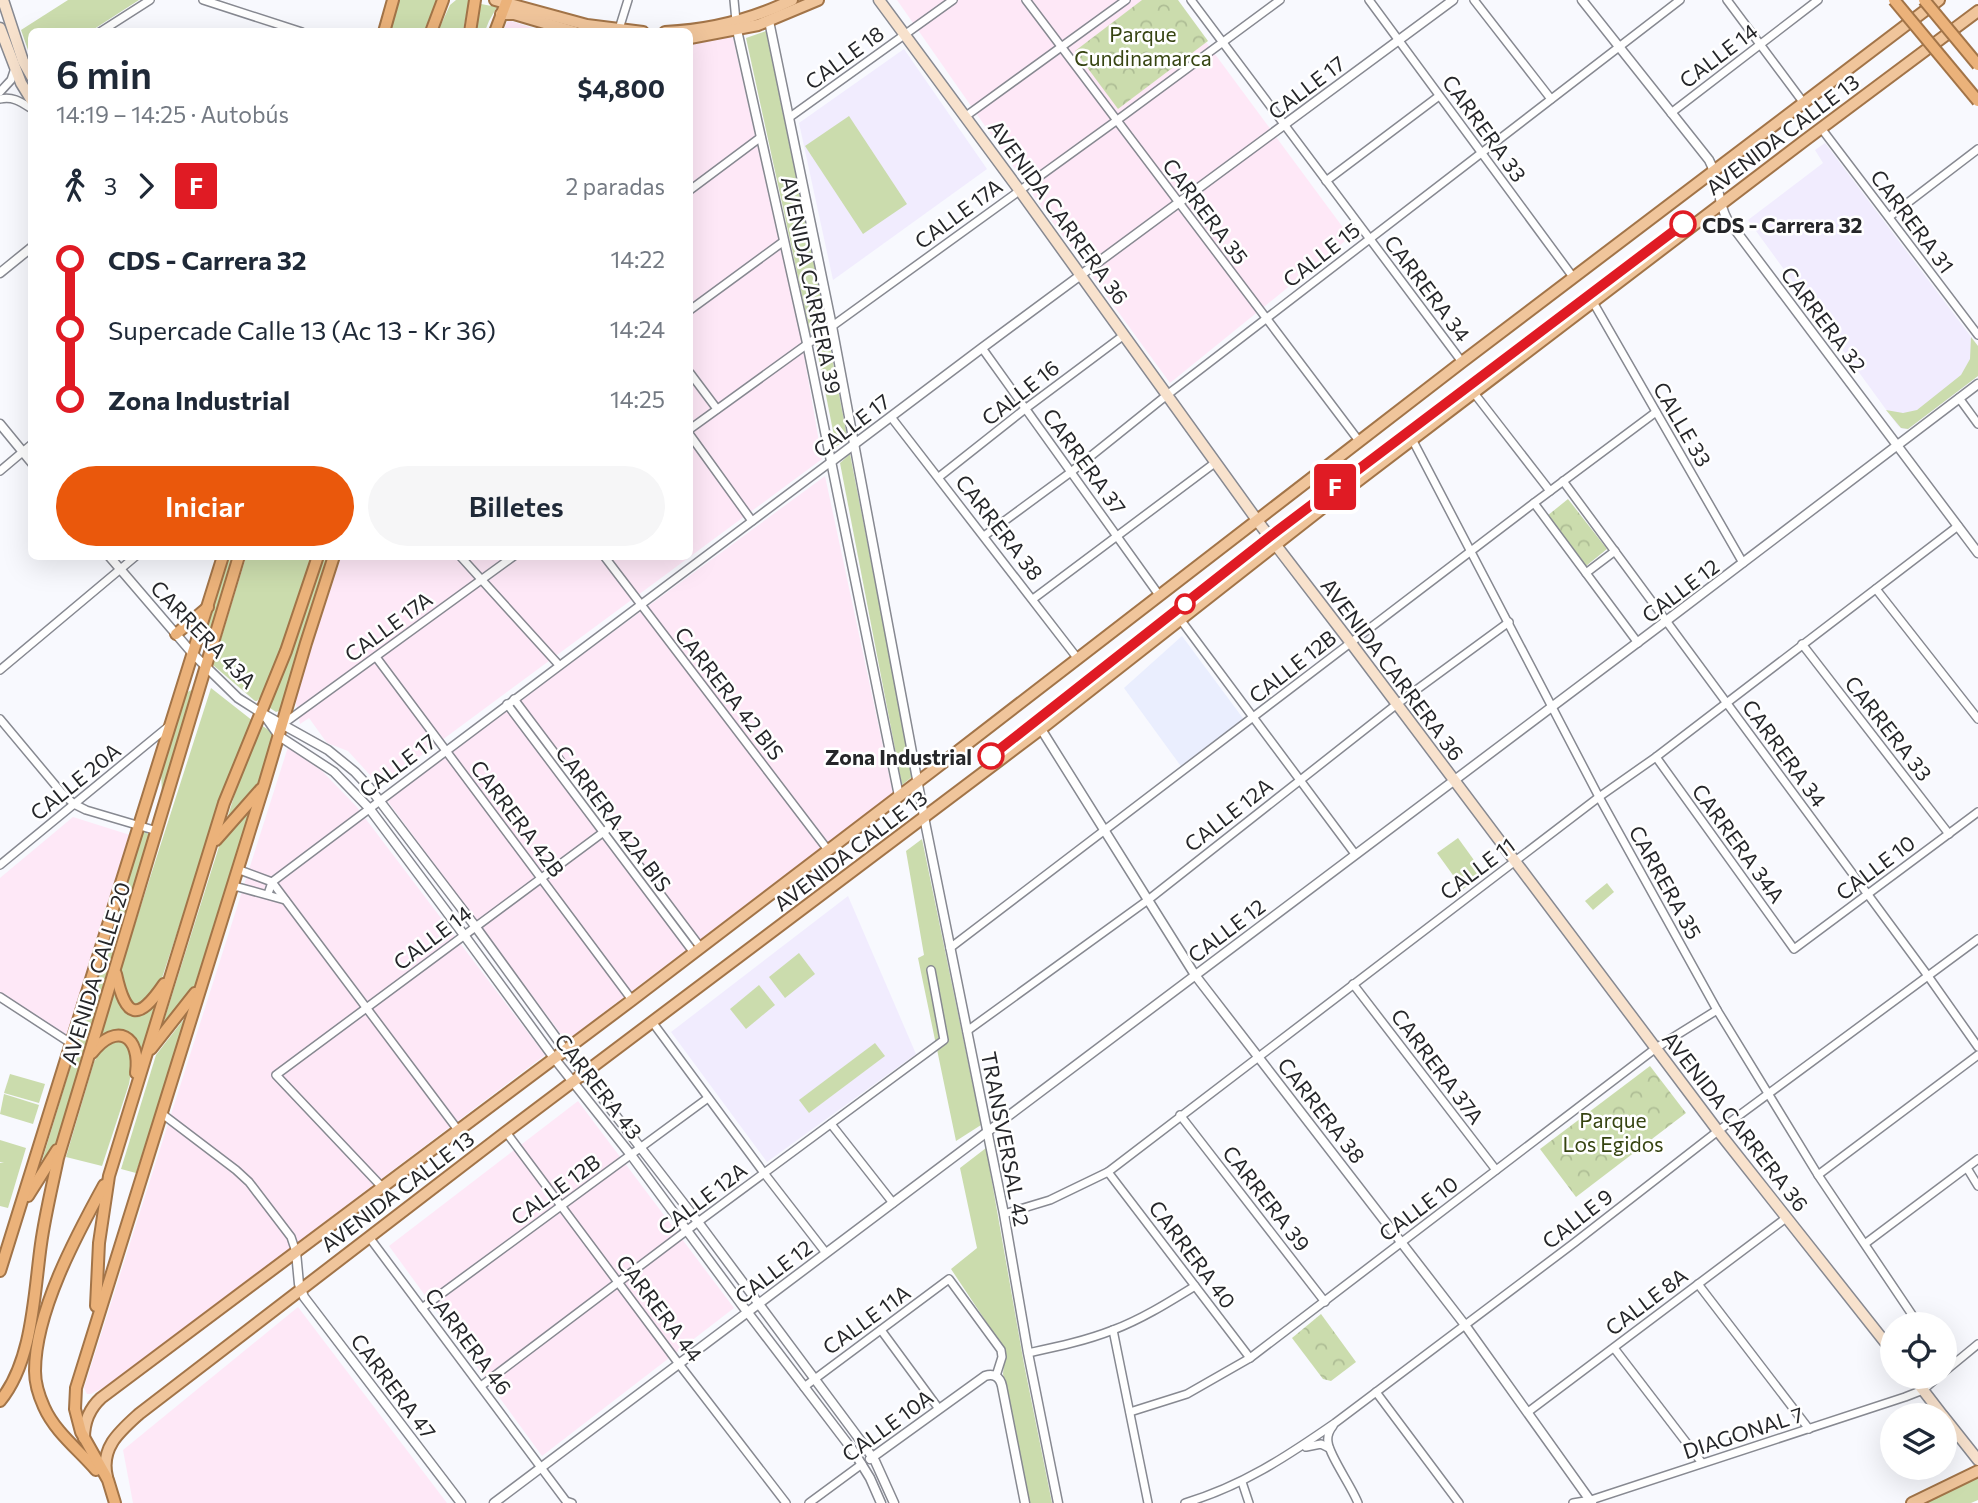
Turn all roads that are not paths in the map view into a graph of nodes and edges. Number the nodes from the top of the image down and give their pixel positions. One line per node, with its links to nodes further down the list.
1 (3, 0): 52 (main road)
2 (150, 0): 33 (street)
3 (203, 0): 34 (street)
4 (393, 0): 35 (highway)
5 (443, 0): 36 (highway)
6 (475, 0): 37 (highway)
7 (628, 0): 41 (street)
8 (734, 0): 31 (street)
9 (792, 0): 28 (main road)
10 (818, 0): 28 (main road)
11 (879, 0): 43 (main road, AVENIDA CARRERA 36)
12 (953, 0): 43 (street, CALLE 18)
13 (1026, 0): 48 (street, CARRERA 35)
14 (1126, 0): 48 (street)
15 (1191, 0): 46 (street, CARRERA 34)
16 (1280, 0): 46 (street, CALLE 17A)
17 (1369, 0): 45 (street, CARRERA 33)
18 (1453, 0): 45 (street, CALLE 17)
19 (1474, 0): 56 (street)
20 (1582, 0): 49 (street, CARRERA 32)
21 (1680, 0): 49 (street, CALLE 15)
22 (1727, 0): 47 (street)
23 (1818, 0): 47 (street, CALLE 14)
24 (1894, 0): 57 (highway, bridge)
25 (1924, 0): 51 (highway, bridge)
26 (1939, 0): 58 (main road, AVENIDA CALLE 13)
27 (502, 1): 30 (highway); 40 (main road)
28 (770, 10): 31 (main road); 61 (street, AVENIDA CARRERA 39)
29 (1978, 11): 65 (main road, AVENIDA CALLE 13)
30 (501, 14): 38 (highway); 39 (main road)
31 (737, 25): 42 (main road); 44 (main road); 66 (street, AVENIDA CARRERA 39)
32 (0, 28): 50 (main road)
33 (106, 28)
34 (289, 28)
35 (385, 28)
36 (432, 28)
37 (471, 28)
38 (496, 28)
39 (561, 28)
40 (612, 28)
41 (619, 28)
42 (693, 28)
43 (905, 35): 61 (street, CALLE 18); 62 (main road, AVENIDA CARRERA 36)
44 (693, 37)
45 (1398, 40): 54 (street, CARRERA 33); 64 (street, CALLE 17)
46 (1222, 42): 63 (street, CALLE 17A); 64 (street, CARRERA 34)
47 (1760, 45): 58 (street); 60 (street, CALLE 14)
48 (1062, 47): 62 (street); 63 (street, CARRERA 35)
49 (1619, 47): 56 (street, CALLE 15); 60 (street, CARRERA 32)
50 (5, 53): 52 (main road)
51 (1978, 65)
52 (26, 70): 53 (street)
53 (0, 92)
54 (1439, 96): 68 (street, CARRERA 33); 70 (street)
55 (0, 99): 59 (street)
56 (1551, 99): 68 (street, CALLE 15)
57 (1978, 101)
58 (1803, 102): 69 (main road, AVENIDA CALLE 13)
59 (28, 107)
60 (1671, 113): 69 (street, CARRERA 32)
61 (790, 117): 85 (street, AVENIDA CARRERA 39)
62 (966, 117): 72 (main road, AVENIDA CARRERA 36)
63 (1116, 121): 72 (street, CALLE 17A); 73 (street, CARRERA 35)
64 (1284, 125): 70 (street, CARRERA 34); 73 (street, CALLE 17)
65 (1821, 128): 74 (main road, AVENIDA CALLE 13); 75 (street, CARRERA 31)
66 (761, 137): 71 (street); 77 (street, AVENIDA CARRERA 39)
67 (1978, 149): 75 (street)
68 (1481, 153): 76 (street, CALLE 15); 81 (street, CARRERA 33)
69 (1714, 170): 74 (street, CARRERA 32); 81 (main road, AVENIDA CALLE 13)
70 (1326, 181): 76 (street, CARRERA 34)
71 (693, 188)
72 (1020, 191): 80 (main road, AVENIDA CARRERA 36); 85 (street, CALLE 17A)
73 (1178, 204): 80 (street, CALLE 17); 84 (street, CARRERA 35)
74 (1721, 204): 82 (main road, AVENIDA CALLE 13); 107 (street, CARRERA 32)
75 (1888, 217): 87 (street, CARRERA 31)
76 (1369, 239): 84 (street, CALLE 15); 90 (street, CARRERA 34)
77 (784, 241): 83 (street); 88 (street, AVENIDA CARRERA 39)
78 (28, 250): 79 (street)
79 (0, 273)
80 (1081, 276): 86 (main road, AVENIDA CARRERA 36); 89 (street, CALLE 17)
81 (1573, 277): 90 (main road, AVENIDA CALLE 13)
82 (1593, 302): 93 (main road, AVENIDA CALLE 13); 98 (street, CALLE 33)
83 (693, 308)
84 (1266, 319): 94 (street, CALLE 15); 105 (street, CARRERA 35)
85 (832, 326): 88 (street, CALLE 17A); 106 (street, AVENIDA CARRERA 39)
86 (1124, 335): 94 (main road, AVENIDA CARRERA 36); 97 (street, CALLE 16)
87 (1978, 335)
88 (807, 343): 96 (street, CALLE 17A); 111 (street, AVENIDA CARRERA 39)
89 (982, 348): 97 (street, CARRERA 37); 99 (street, CALLE 17)
90 (1462, 362): 105 (main road, AVENIDA CALLE 13)
91 (693, 377): 96 (street)
92 (1978, 384): 95 (street, CALLE 12)
93 (1474, 393): 104 (main road, AVENIDA CALLE 13); 117 (street)
94 (1167, 395): 112 (main road, AVENIDA CARRERA 36); 114 (street, CALLE 15)
95 (1959, 398): 101 (street); 107 (street, CALLE 12)
96 (717, 409): 102 (street, CALLE 17A)
97 (1026, 409): 114 (street, CARRERA 37); 115 (street, CALLE 16)
98 (1656, 412): 116 (street, CALLE 12B); 137 (street, CALLE 33)
99 (891, 417): 106 (street, CALLE 17); 115 (street, CARRERA 38)
100 (0, 424): 109 (street)
101 (1978, 424)
102 (693, 427)
103 (693, 439): 120 (street)
104 (1412, 439): 124 (main road, AVENIDA CALLE 13); 125 (street, CARRERA 35)
105 (1359, 441): 119 (main road, AVENIDA CALLE 13)
106 (855, 444): 111 (street, CALLE 17); 178 (street, AVENIDA CARRERA 39)
107 (1897, 446): 121 (street, CARRERA 32); 137 (street, CALLE 12)
108 (28, 448): 109 (street)
109 (23, 452): 110 (street); 113 (street)
110 (28, 458)
111 (832, 461): 120 (street, CALLE 17); 180 (street, AVENIDA CARRERA 39)
112 (1216, 462): 119 (main road, AVENIDA CARRERA 36); 123 (street)
113 (0, 471)
114 (1071, 472): 122 (street, CALLE 15); 123 (street, CARRERA 37)
115 (939, 477): 122 (street, CARRERA 38)
116 (1563, 481): 117 (street, CALLE 12B); 126 (street, CARRERA 34)
117 (1550, 491): 118 (street, CALLE 12B)
118 (1534, 503): 125 (street, CALLE 12B); 139 (street)
119 (1256, 519): 124 (main road, AVENIDA CARRERA 36); 142 (main road, AVENIDA CALLE 13)
120 (752, 521): 144 (street, CALLE 17)
121 (1958, 526): 127 (street, CARRERA 32); 141 (street, CALLE 11)
122 (984, 536): 143 (street, CARRERA 38)
123 (1117, 536): 142 (street, CARRERA 37); 143 (street)
124 (1275, 545): 146 (main road, AVENIDA CALLE 13); 150 (main road, AVENIDA CARRERA 36)
125 (1472, 551): 148 (street, CARRERA 35); 150 (street, CALLE 12B)
126 (1615, 551): 139 (street); 147 (street, CARRERA 34)
127 (1978, 553)
128 (111, 560): 138 (street, CARRERA 43A)
129 (131, 560): 138 (street)
130 (222, 560): 145 (highway, AVENIDA CALLE 20)
131 (238, 560): 157 (highway, AVENIDA CALLE 20)
132 (317, 560): 165 (highway)
133 (333, 560): 170 (highway)
134 (464, 560): 140 (street)
135 (509, 560): 140 (street, CALLE 17A)
136 (607, 560): 144 (street, CARRERA 42 BIS)
137 (1743, 564): 147 (street, CALLE 12)
138 (120, 570): 149 (street, CARRERA 43A); 158 (street)
139 (1586, 573): 151 (street)
140 (482, 580): 154 (street, CALLE 17A); 156 (street)
141 (1876, 589): 152 (street, CALLE 11); 168 (street)
142 (1159, 595): 155 (main road, AVENIDA CALLE 13)
143 (1033, 599): 155 (street, CARRERA 38)
144 (640, 605): 156 (street, CALLE 17); 194 (street, CARRERA 42 BIS)
145 (208, 607): 149 (highway); 153 (highway, AVENIDA CALLE 20)
146 (1180, 619): 166 (street); 171 (main road, AVENIDA CALLE 13)
147 (1666, 621): 151 (street, CALLE 12); 162 (street, CARRERA 34)
148 (1509, 622): 163 (street, CALLE 12A); 164 (street, CARRERA 35)
149 (176, 634): 153 (street, CARRERA 43A)
150 (1351, 643): 163 (main road, AVENIDA CARRERA 36); 166 (street, CALLE 12B)
151 (1638, 643): 164 (street, CALLE 12)
152 (1802, 644): 162 (street, CALLE 11); 192 (street, CARRERA 33)
153 (193, 654): 157 (street, CARRERA 43A); 160 (highway, AVENIDA CALLE 20)
154 (376, 657): 170 (street, CALLE 17A); 173 (street, CARRERA 42B)
155 (1078, 659): 178 (main road, AVENIDA CALLE 13)
156 (559, 665): 161 (street, CALLE 17)
157 (206, 668): 159 (highway, AVENIDA CALLE 20); 165 (street, CARRERA 43A)
158 (0, 670)
159 (202, 683): 160 (highway); 186 (highway, AVENIDA CALLE 20)
160 (181, 693): 169 (highway, AVENIDA CALLE 20)
161 (510, 702): 173 (street, CALLE 17); 189 (street, CARRERA 42A BIS)
162 (1726, 702): 174 (street, CALLE 11); 203 (street, CARRERA 34)
163 (1397, 704): 176 (street, CALLE 12A); 177 (main road, AVENIDA CARRERA 36)
164 (1552, 707): 177 (street, CALLE 12); 181 (street, CARRERA 35)
165 (262, 713): 170 (street, CARRERA 43A); 172 (street, CARRERA 43); 193 (highway)
166 (1254, 718): 176 (street); 191 (street, CALLE 12B)
167 (0, 719): 183 (street)
168 (1978, 719)
169 (172, 724): 175 (highway, AVENIDA CALLE 20); 183 (street, CALLE 20A)
170 (283, 725): 172 (highway); 182 (street, CARRERA 43)
171 (1041, 729): 187 (main road, AVENIDA CALLE 13); 191 (street, CARRERA 38)
172 (279, 736): 179 (highway); 184 (street, CARRERA 43)
173 (445, 751): 182 (street, CALLE 17); 199 (street, CARRERA 42B)
174 (1656, 757): 181 (street, CALLE 11); 210 (street, CARRERA 34A)
175 (156, 775): 186 (highway); 188 (highway, AVENIDA CALLE 20)
176 (1300, 779): 195 (street); 205 (street, CALLE 12A)
177 (1453, 781): 195 (street, CALLE 12); 196 (main road, AVENIDA CARRERA 36)
178 (918, 782): 180 (main road, AVENIDA CALLE 13); 187 (street, TRANSVERSAL 42)
179 (264, 785): 193 (highway); 198 (highway)
180 (899, 796): 194 (main road, AVENIDA CALLE 13)
181 (1599, 797): 196 (street, CALLE 11); 222 (street, CARRERA 35)
182 (380, 799): 184 (street, CALLE 17); 206 (street, CARRERA 43)
183 (74, 804): 188 (street); 197 (street, CALLE 20A)
184 (369, 808): 200 (street, CALLE 17); 207 (street, CARRERA 43)
185 (1978, 812): 192 (street, CALLE 10)
186 (161, 817): 190 (highway, AVENIDA CALLE 20)
187 (924, 818): 209 (street, TRANSVERSAL 42); 223 (main road, AVENIDA CALLE 13)
188 (140, 826): 190 (street); 225 (highway, AVENIDA CALLE 20)
189 (606, 830): 199 (street, CALLE 14); 211 (street, CARRERA 42A BIS)
190 (157, 831): 213 (highway, AVENIDA CALLE 20)
191 (1105, 831): 205 (street, CARRERA 38); 209 (street, CALLE 12B)
192 (1949, 834): 203 (street, CALLE 10)
193 (212, 845): 214 (highway)
194 (828, 850): 211 (main road, AVENIDA CALLE 13)
195 (1355, 854): 215 (street, CALLE 12)
196 (1515, 862): 217 (street, CALLE 11); 227 (main road, AVENIDA CARRERA 36)
197 (0, 865)
198 (237, 869): 200 (street); 201 (highway)
199 (541, 878): 206 (street, CALLE 14); 220 (street, CARRERA 42B)
200 (272, 882): 202 (street); 204 (street)
201 (232, 887): 202 (street); 218 (highway)
202 (268, 894): 204 (street)
203 (1867, 896): 210 (street, CALLE 10); 216 (street, CARRERA 34)
204 (286, 900): 221 (street)
205 (1148, 900): 215 (street, CARRERA 38); 224 (street, CALLE 12A)
206 (475, 926): 207 (street, CALLE 14); 228 (street, CARRERA 43)
207 (464, 935): 221 (street, CALLE 14); 233 (street, CARRERA 43)
208 (1978, 939): 216 (street, CALLE 9)
209 (950, 948): 224 (street, TRANSVERSAL 42)
210 (1794, 949)
211 (697, 950): 220 (main road, AVENIDA CALLE 13)
212 (931, 970): 241 (street, CALLE 12A)
213 (115, 972): 214 (highway); 232 (highway, AVENIDA CALLE 20)
214 (172, 974): 229 (highway)
215 (1195, 975): 231 (street, CARRERA 38); 245 (street, CALLE 12)
216 (1928, 976): 226 (street, CARRERA 34); 236 (street, CALLE 9)
217 (1353, 984): 231 (street, CALLE 11); 251 (street, CARRERA 37A)
218 (200, 988): 229 (highway); 239 (highway)
219 (0, 997): 225 (street)
220 (632, 1000): 228 (main road, AVENIDA CALLE 13)
221 (368, 1008): 242 (street); 257 (street, CALLE 14)
222 (1717, 1010): 227 (street, CALLE 10); 236 (street, CARRERA 35)
223 (653, 1023): 234 (main road, AVENIDA CALLE 13); 237 (street)
224 (967, 1031): 245 (street, TRANSVERSAL 42)
225 (72, 1044): 260 (highway, AVENIDA CALLE 20)
226 (1978, 1047)
227 (1656, 1048): 243 (main road, AVENIDA CARRERA 36); 251 (street, CALLE 10)
228 (565, 1050): 233 (main road, AVENIDA CALLE 13); 234 (street, CARRERA 43)
229 (147, 1054): 238 (highway)
230 (1978, 1055): 254 (street)
231 (1258, 1056): 240 (street, CALLE 11); 266 (street, CARRERA 38)
232 (90, 1057): 238 (highway); 246 (highway, AVENIDA CALLE 20)
233 (554, 1058): 235 (street, CARRERA 43); 242 (main road, AVENIDA CALLE 13)
234 (584, 1074): 235 (main road, AVENIDA CALLE 13); 247 (street, CARRERA 43)
235 (573, 1082): 244 (main road, AVENIDA CALLE 13); 248 (street, CARRERA 43)
236 (1769, 1094): 243 (street, CALLE 9); 254 (street, CARRERA 35)
237 (708, 1098): 247 (street, CALLE 12B); 253 (street)
238 (132, 1100): 255 (highway)
239 (161, 1113): 268 (street); 286 (highway)
240 (1180, 1115): 252 (street, CALLE 11); 275 (street, CARRERA 39)
241 (831, 1124): 253 (street, CALLE 12A); 258 (street)
242 (458, 1130): 257 (main road, AVENIDA CALLE 13)
243 (1718, 1131): 262 (main road, AVENIDA CARRERA 36); 280 (street, CALLE 9)
244 (506, 1132): 259 (street, CARRERA 44); 265 (main road, AVENIDA CALLE 13)
245 (987, 1132): 258 (street, CALLE 12); 261 (street, TRANSVERSAL 42)
246 (66, 1136): 260 (highway); 297 (highway, AVENIDA CALLE 20)
247 (641, 1147): 248 (street, CALLE 12B); 263 (street, CARRERA 43)
248 (631, 1155): 259 (street, CALLE 12B); 264 (street, CARRERA 43)
249 (1978, 1159): 250 (street)
250 (1967, 1168): 256 (street); 267 (street)
251 (1496, 1170): 266 (street, CALLE 10)
252 (1108, 1172): 261 (street, CALLE 11); 273 (street, CARRERA 40)
253 (764, 1173): 263 (street, CALLE 12A); 269 (street)
254 (1818, 1175): 267 (street, CARRERA 35)
255 (109, 1176): 286 (highway); 315 (highway)
256 (1978, 1186)
257 (382, 1187): 268 (main road, AVENIDA CALLE 13)
258 (893, 1203): 269 (street, CALLE 12)
259 (562, 1205): 271 (street, CARRERA 44); 277 (street, CALLE 12B)
260 (19, 1210): 270 (highway, AVENIDA CALLE 20)
261 (1004, 1214): 287 (street, TRANSVERSAL 42)
262 (1786, 1218): 272 (street, CALLE 8A); 283 (main road, AVENIDA CARRERA 36)
263 (698, 1222): 264 (street, CALLE 12A); 276 (street, CARRERA 43)
264 (687, 1230): 271 (street, CALLE 12A); 278 (street, CARRERA 43)
265 (369, 1237): 274 (main road, AVENIDA CALLE 13); 277 (street, CARRERA 46)
266 (1402, 1242): 275 (street, CALLE 10); 280 (street, CARRERA 38)
267 (1866, 1242): 279 (street, CARRERA 35)
268 (296, 1252): 274 (street); 305 (main road, AVENIDA CALLE 13)
269 (826, 1253): 276 (street, CALLE 12)
270 (0, 1271)
271 (619, 1282): 290 (street, CARRERA 44); 293 (street, CALLE 12A)
272 (1698, 1284): 285 (street, CALLE 8A); 303 (street)
273 (1195, 1286): 282 (street); 288 (street, CARRERA 40)
274 (300, 1290): 315 (main road, AVENIDA CALLE 13); 318 (street, CARRERA 47)
275 (1325, 1302): 288 (street, CALLE 10)
276 (759, 1304): 278 (street, CALLE 12); 292 (street, CARRERA 43)
277 (422, 1308): 293 (street, CARRERA 46)
278 (747, 1312): 290 (street, CALLE 12); 294 (street, CARRERA 43)
279 (1911, 1312)
280 (1465, 1325): 296 (street, CALLE 9); 301 (street, CARRERA 38)
281 (881, 1330): 291 (street, CALLE 11A); 292 (street, CALLE 11A); 299 (street)
282 (1113, 1330): 287 (street); 300 (street)
283 (1880, 1336)
284 (1978, 1344): 289 (street)
285 (1614, 1348): 301 (street, CALLE 8A); 310 (street)
286 (87, 1351): 305 (highway)
287 (1028, 1353): 326 (street, TRANSVERSAL 42)
288 (1250, 1358): 300 (street, CALLE 10)
289 (1957, 1360)
290 (679, 1364): 312 (street, CALLE 12); 321 (street, CARRERA 44)
291 (996, 1377): 299 (street, CALLE 10A); 325 (street)
292 (815, 1379): 294 (street, CALLE 11A); 308 (street, CARRERA 43)
293 (481, 1386): 312 (street, CARRERA 46)
294 (804, 1387): 311 (street, CARRERA 43)
295 (1923, 1390): 298 (main road); 303 (street, DIAGONAL 7)
296 (1376, 1392): 302 (street, CALLE 9); 331 (street)
297 (0, 1401)
298 (1934, 1403)
299 (939, 1409): 308 (street, CALLE 10A)
300 (1130, 1412): 327 (street)
301 (1528, 1412): 316 (street, CARRERA 38)
302 (1335, 1423): 306 (street); 307 (street, CALLE 9)
303 (1809, 1429): 310 (street, DIAGONAL 7)
304 (1957, 1433): 309 (main road)
305 (84, 1438): 315 (highway)
306 (1329, 1448): 307 (street); 330 (street)
307 (1299, 1449): 314 (street, CALLE 9)
308 (872, 1457): 311 (street, CALLE 10A); 324 (street, CARRERA 43)
309 (1978, 1460)
310 (1702, 1463): 316 (street, DIAGONAL 7)
311 (862, 1464): 322 (street, CALLE 10A); 323 (street, CARRERA 43)
312 (542, 1467): 319 (street, CALLE 12); 320 (street)
313 (1978, 1471): 333 (main road)
314 (1242, 1482): 328 (street, CALLE 9); 329 (street)
315 (109, 1483): 317 (highway)
316 (1591, 1502): 332 (street, DIAGONAL 7)
317 (115, 1503)
318 (461, 1503)
319 (494, 1503)
320 (572, 1503)
321 (786, 1503)
322 (809, 1503)
323 (881, 1503)
324 (894, 1503)
325 (1025, 1503)
326 (1058, 1503)
327 (1148, 1503)
328 (1185, 1503)
329 (1249, 1503)
330 (1358, 1503)
331 (1459, 1503)
332 (1573, 1503)
333 (1912, 1503)

